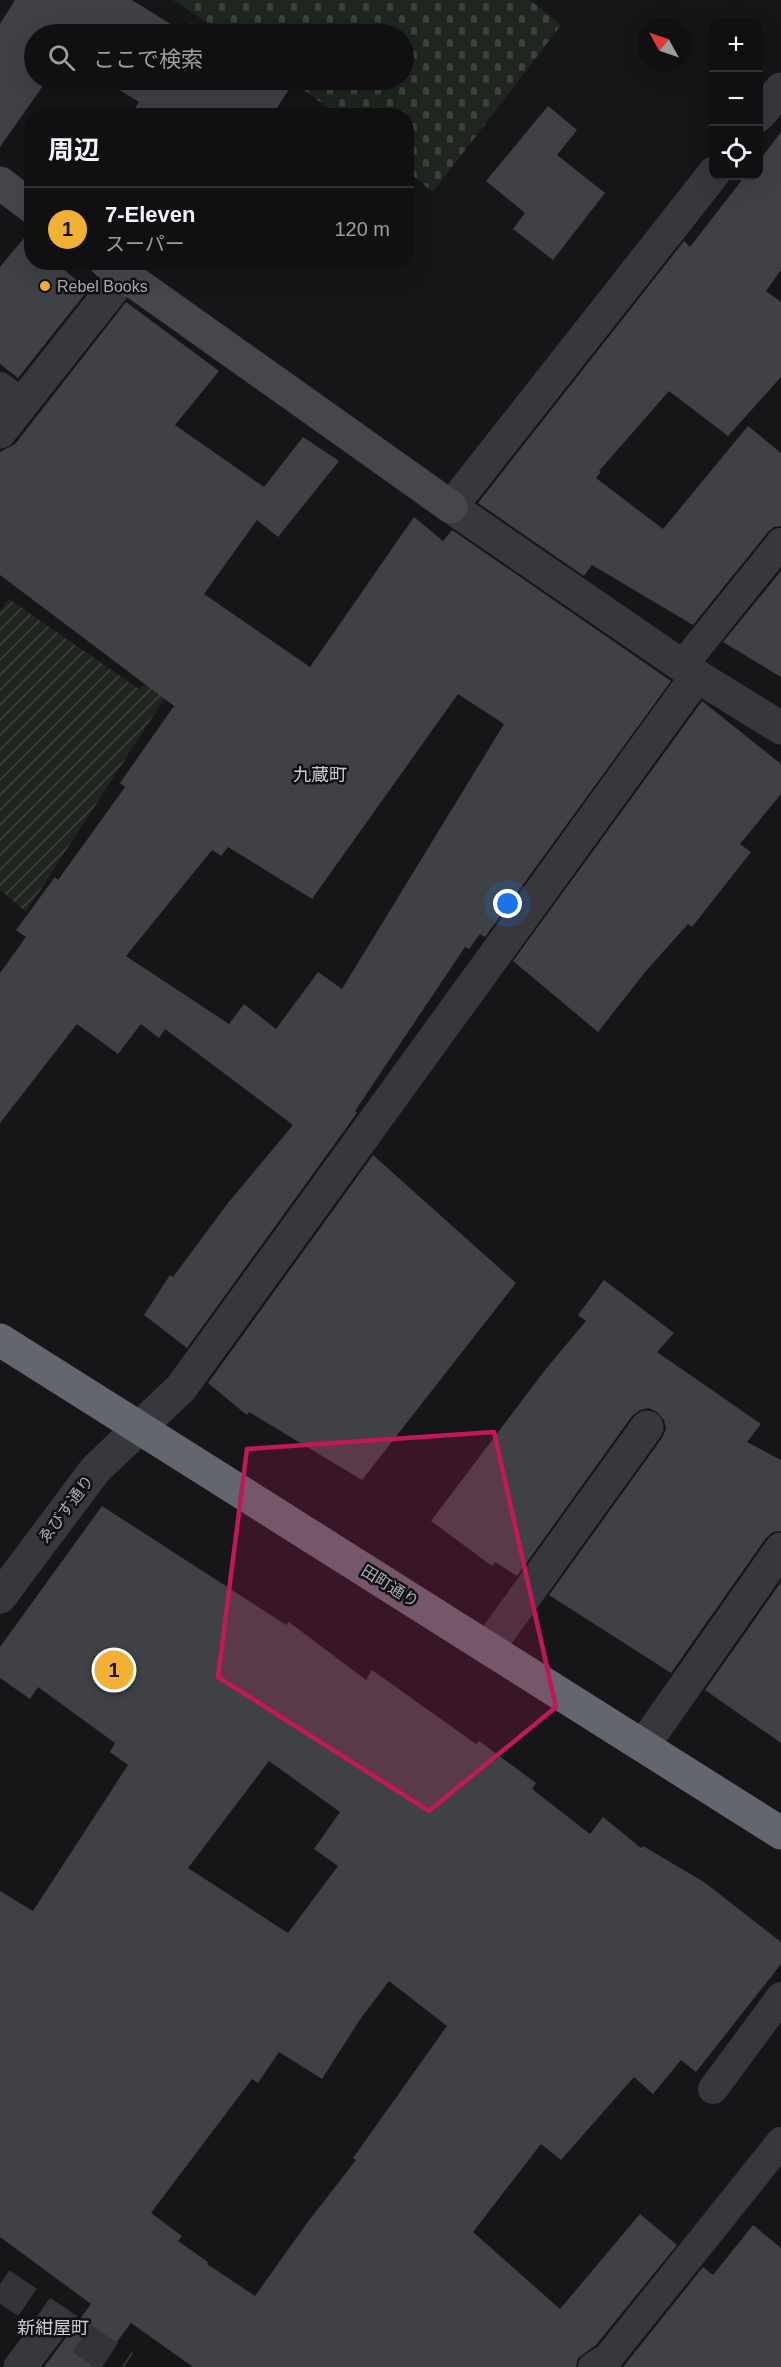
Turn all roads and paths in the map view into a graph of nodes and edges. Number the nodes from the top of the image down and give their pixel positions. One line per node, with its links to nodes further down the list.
1 (781, 90): 2 (street)
2 (763, 111)
3 (709, 179): 10 (street)
4 (0, 183): 5 (street)
5 (24, 201)
6 (113, 270): 8 (street)
7 (115, 270): 10 (street)
8 (11, 396): 9 (street)
9 (0, 432)
10 (451, 507): 12 (street)
11 (781, 543): 12 (lane)
12 (690, 671): 13 (street); 16 (street, ゑびす通り)
13 (781, 728)
14 (0, 1340): 16 (highway, 田町通り)
15 (647, 1427): 19 (street)
16 (140, 1428): 18 (street, ゑびす通り); 19 (highway, 田町通り)
17 (781, 1550): 20 (street)
18 (0, 1597)
19 (488, 1648): 20 (highway, 田町通り)
20 (643, 1746): 21 (highway, 田町通り)
21 (781, 1833)
22 (781, 1997): 23 (lane)
23 (713, 2089)
24 (781, 2142): 27 (lane)
25 (55, 2321): 26 (street)
26 (20, 2367)
27 (593, 2367)

